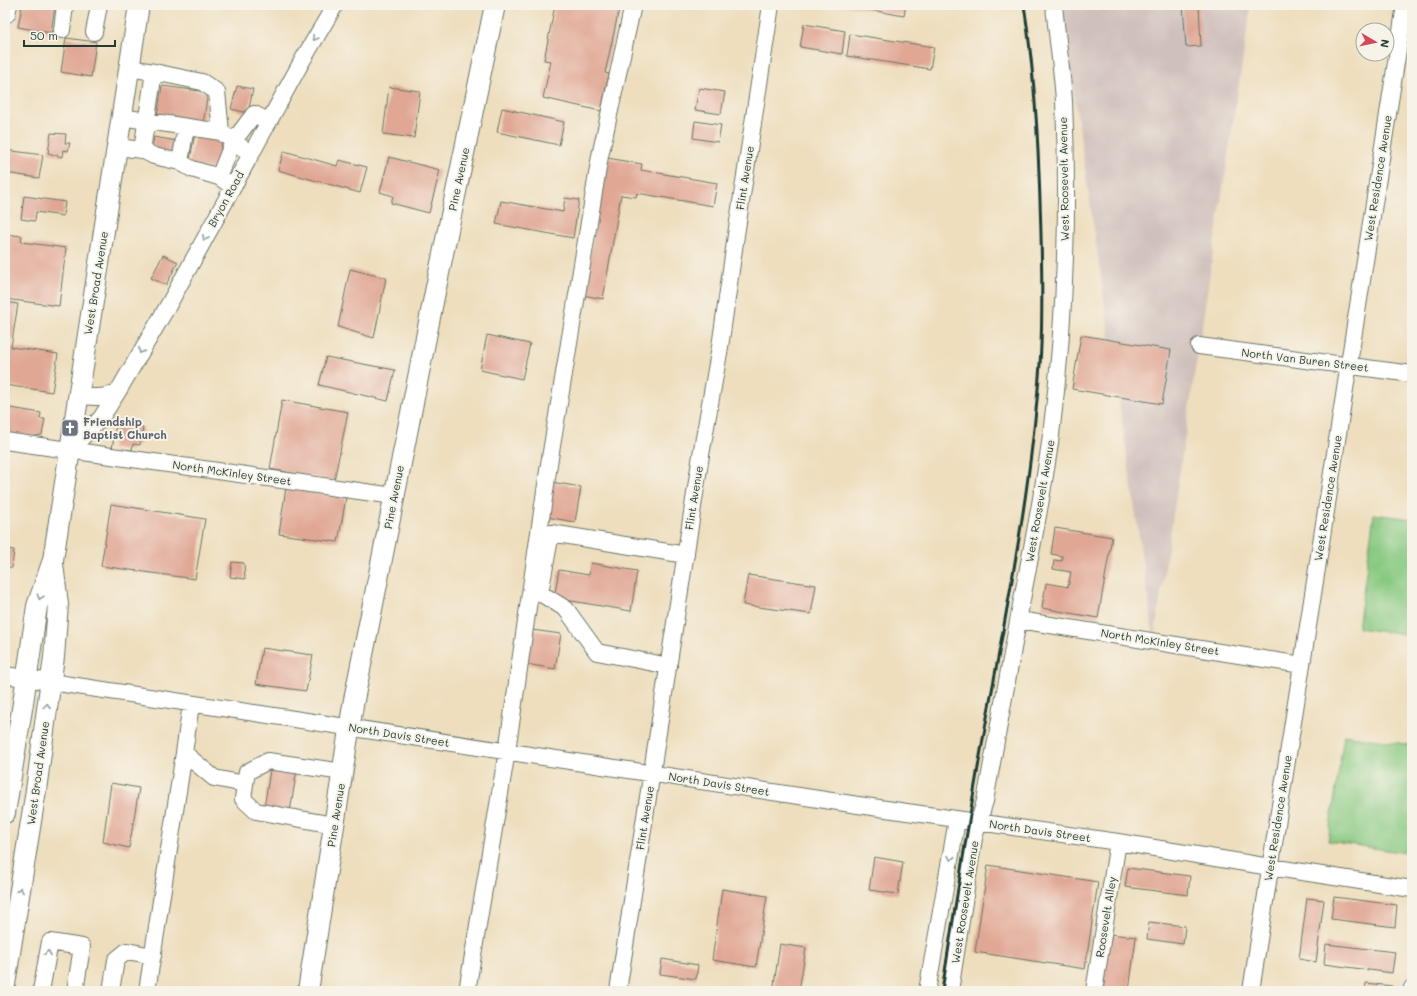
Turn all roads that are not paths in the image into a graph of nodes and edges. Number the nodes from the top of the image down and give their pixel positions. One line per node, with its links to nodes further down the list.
1 (9, 5): 11 (street)
2 (66, 5): 12 (street)
3 (99, 5): 13 (street)
4 (139, 5): 14 (main road, West Broad Avenue)
5 (335, 5): 18 (street, Bryon Road, one-way to 18)
6 (495, 5): 34 (main road, Pine Avenue)
7 (633, 5): 45 (street)
8 (771, 5): 35 (street, Flint Avenue)
9 (1054, 5): 37 (street, West Roosevelt Avenue)
10 (1405, 5): 28 (street, West Residence Avenue)
11 (5, 14)
12 (62, 30)
13 (94, 32)
14 (129, 68): 15 (street); 16 (main road, West Broad Avenue)
15 (154, 72): 17 (street); 20 (street)
16 (121, 117): 17 (street); 21 (main road, West Broad Avenue)
17 (147, 121): 19 (street); 22 (street)
18 (268, 121): 20 (street); 23 (street, Bryon Road)
19 (186, 127): 20 (street); 24 (street)
20 (227, 137): 23 (street); 25 (street)
21 (117, 147): 22 (street); 31 (main road, West Broad Avenue)
22 (142, 150): 24 (street)
23 (251, 154): 26 (street, Bryon Road)
24 (180, 162): 25 (street)
25 (219, 177): 26 (street)
26 (232, 187): 30 (street, Bryon Road, one-way to 30)
27 (1199, 346): 28 (street, North Van Buren Street)
28 (1348, 365): 29 (street, North Van Buren Street); 38 (street, West Residence Avenue)
29 (1412, 374)
30 (116, 393): 31 (street); 33 (street, Bryon Road)
31 (78, 395): 33 (main road, West Broad Avenue)
32 (5, 441): 33 (street, North McKinley Street)
33 (70, 450): 34 (street, North McKinley Street); 36 (main road, West Broad Avenue)
34 (394, 496): 44 (main road, Pine Avenue)
35 (686, 555): 39 (street, Flint Avenue); 39 (street)
36 (53, 560): 41 (main road, West Broad Avenue, one-way to 41); 42 (main road, West Broad Avenue)
37 (1019, 620): 38 (street, North McKinley Street); 52 (street, West Roosevelt Avenue)
38 (1302, 665): 55 (street, West Residence Avenue)
39 (669, 666): 48 (street, Flint Avenue)
40 (5, 675): 41 (street, North Davis Street)
41 (27, 678): 42 (street, North Davis Street); 50 (main road, West Broad Avenue)
42 (50, 683): 43 (street, North Davis Street); 58 (main road, West Broad Avenue, one-way to 42)
43 (191, 704): 44 (street, North Davis Street); 46 (street)
44 (349, 727): 45 (street, North Davis Street); 47 (main road, Pine Avenue)
45 (507, 751): 48 (street, North Davis Street); 64 (street)
46 (184, 753): 49 (street); 57 (street)
47 (342, 772): 49 (street); 53 (main road, Pine Avenue)
48 (652, 772): 51 (street, North Davis Street); 65 (street, Flint Avenue)
49 (245, 784): 53 (street)
50 (5, 813)
51 (958, 820): 52 (street, North Davis Street); 66 (street, West Roosevelt Avenue, one-way to 66)
52 (979, 822): 54 (street, North Davis Street); 67 (street, West Roosevelt Avenue)
53 (334, 825): 63 (main road, Pine Avenue)
54 (1118, 842): 55 (street, North Davis Street); 68 (street, Roosevelt Alley)
55 (1270, 867): 56 (street, North Davis Street); 69 (street, West Residence Avenue)
56 (1412, 889)
57 (153, 956): 61 (street); 62 (street)
58 (5, 984)
59 (41, 991): 60 (street, one-way to 60)
60 (75, 991)
61 (111, 991)
62 (147, 991)
63 (308, 991)
64 (467, 991)
65 (618, 991)
66 (928, 991)
67 (950, 991)
68 (1094, 991)
69 (1251, 991)

